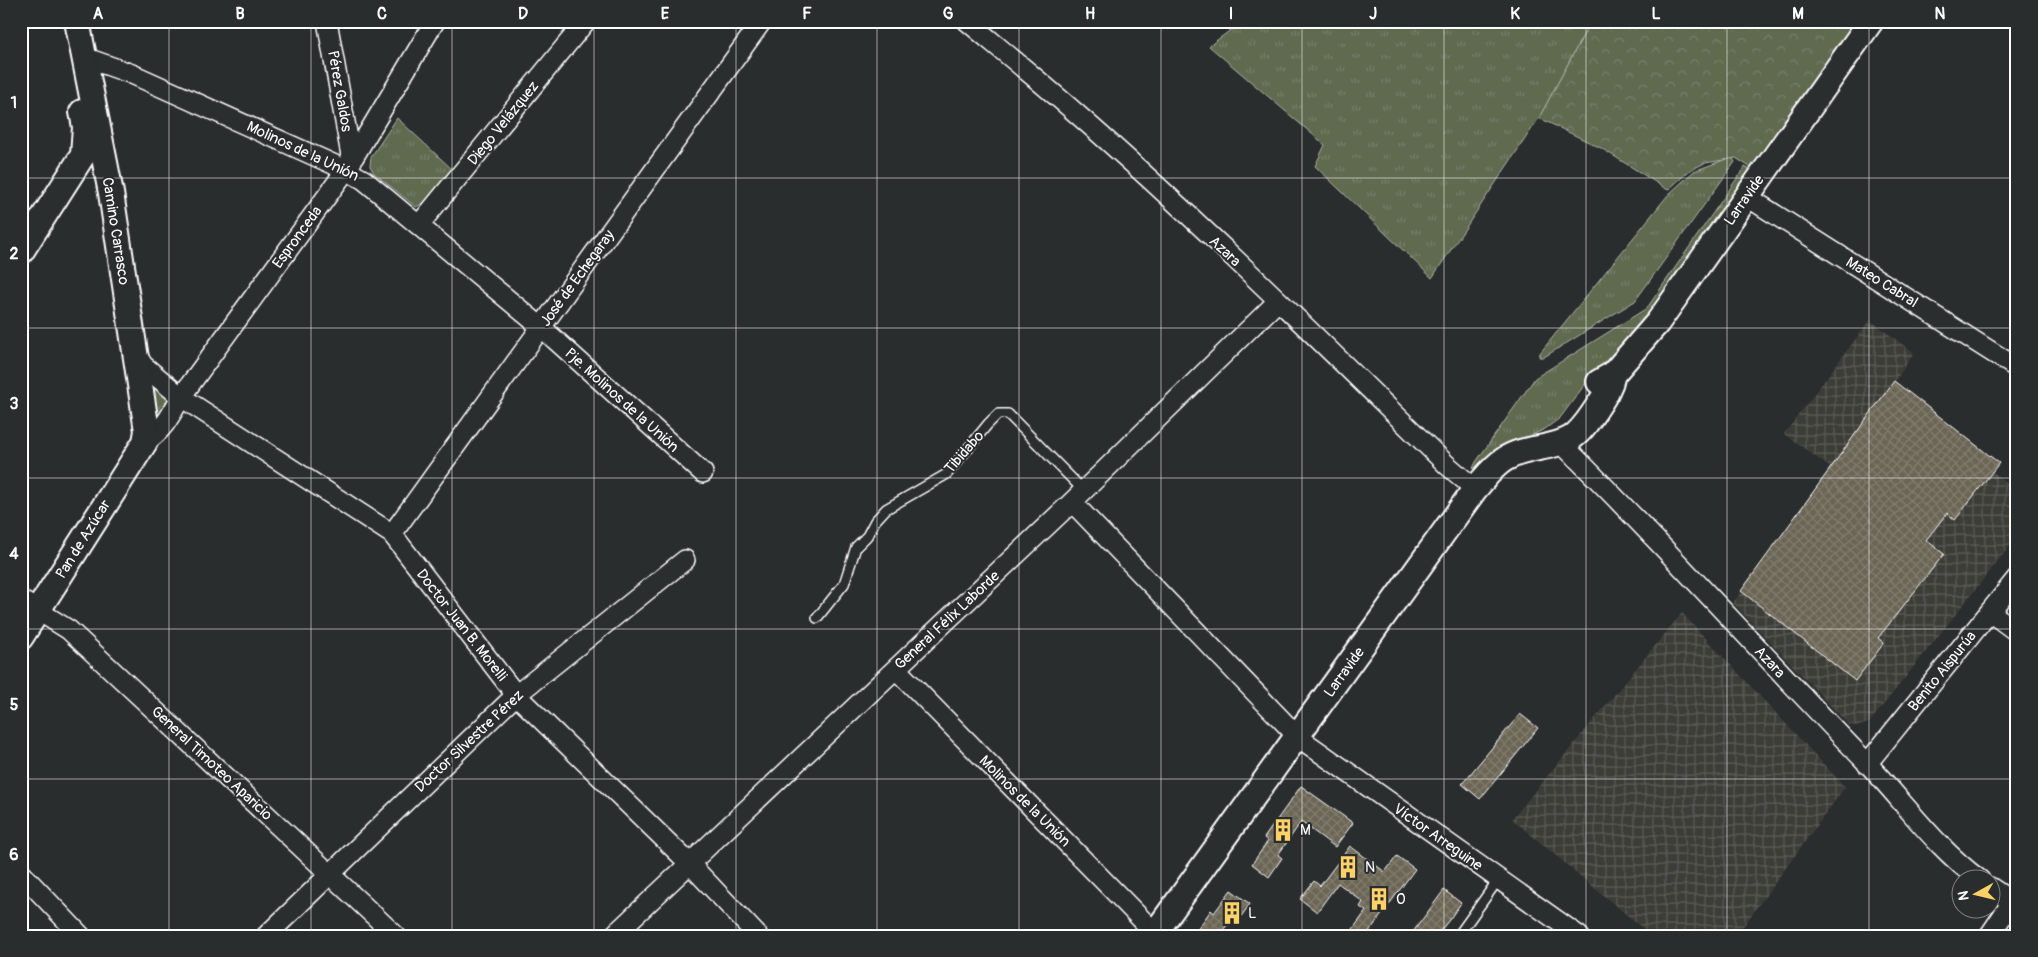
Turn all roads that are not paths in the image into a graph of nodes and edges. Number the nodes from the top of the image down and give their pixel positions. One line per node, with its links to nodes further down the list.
1 (67, 21): 13 (street)
2 (77, 21): 9 (street, Camino Carrasco)
3 (327, 21): 10 (street, Pérez Galdos)
4 (435, 21): 10 (street, Espronceda)
5 (586, 21): 12 (street, Diego Velázquez)
6 (762, 21): 15 (street, José de Echegaray)
7 (967, 21): 14 (street, Azara)
8 (1871, 21): 11 (street, Larravide)
9 (84, 57): 10 (street, Molinos de la Unión); 16 (street, Camino Carrasco)
10 (349, 165): 12 (street, Molinos de la Unión); 18 (street, Espronceda)
11 (1746, 196): 17 (street, Mateo Cabral); 20 (street, Larravide)
12 (419, 224): 15 (street, Molinos de la Unión)
13 (21, 252)
14 (1278, 301): 22 (street, Azara); 23 (street, General Félix Laborde)
15 (541, 327): 21 (street, Pje. Molinos de la Unión); 24 (street, José de Echegaray)
16 (136, 352): 18 (street, Doctor Juan B. Morelli); 19 (street, Camino Carrasco)
17 (2017, 368)
18 (180, 397): 19 (street, Espronceda); 24 (street, Doctor Juan B. Morelli)
19 (145, 442): 27 (street, Pan de Azúcar)
20 (1560, 442): 22 (street, Larravide); 35 (street, Azara)
21 (703, 473)
22 (1475, 490): 34 (street, Larravide)
23 (1078, 496): 29 (lane, Tibidabo); 32 (street, General Félix Laborde); 34 (street, Tibidabo)
24 (392, 534): 33 (street, Doctor Juan B. Morelli)
25 (685, 560): 33 (street, Doctor Silvestre Pérez)
26 (2017, 578): 28 (street, Benito Aispurúa)
27 (29, 605): 31 (street, Pan de Azúcar); 39 (street, General Timoteo Aparicio)
28 (1990, 612): 30 (street); 35 (street, Benito Aispurúa)
29 (817, 618)
30 (2017, 632)
31 (21, 637)
32 (896, 669): 36 (street, General Félix Laborde); 43 (street, Molinos de la Unión)
33 (516, 695): 36 (street, Doctor Juan B. Morelli); 39 (street, Doctor Silvestre Pérez)
34 (1298, 737): 40 (street, Víctor Arreguine); 43 (street, Larravide)
35 (1868, 764): 37 (street, Azara)
36 (689, 863): 47 (street, General Félix Laborde); 48 (street, Doctor Juan B. Morelli)
37 (1967, 870)
38 (21, 873): 44 (street)
39 (329, 874): 45 (street, Doctor Silvestre Pérez); 46 (street, General Timoteo Aparicio)
40 (1498, 880): 49 (lane); 50 (street, Víctor Arreguine)
41 (2000, 893): 42 (street)
42 (2015, 904): 51 (street)
43 (1154, 934)
44 (81, 936)
45 (266, 936)
46 (396, 936)
47 (613, 936)
48 (758, 936)
49 (1458, 936)
50 (1579, 936)
51 (1988, 936)

